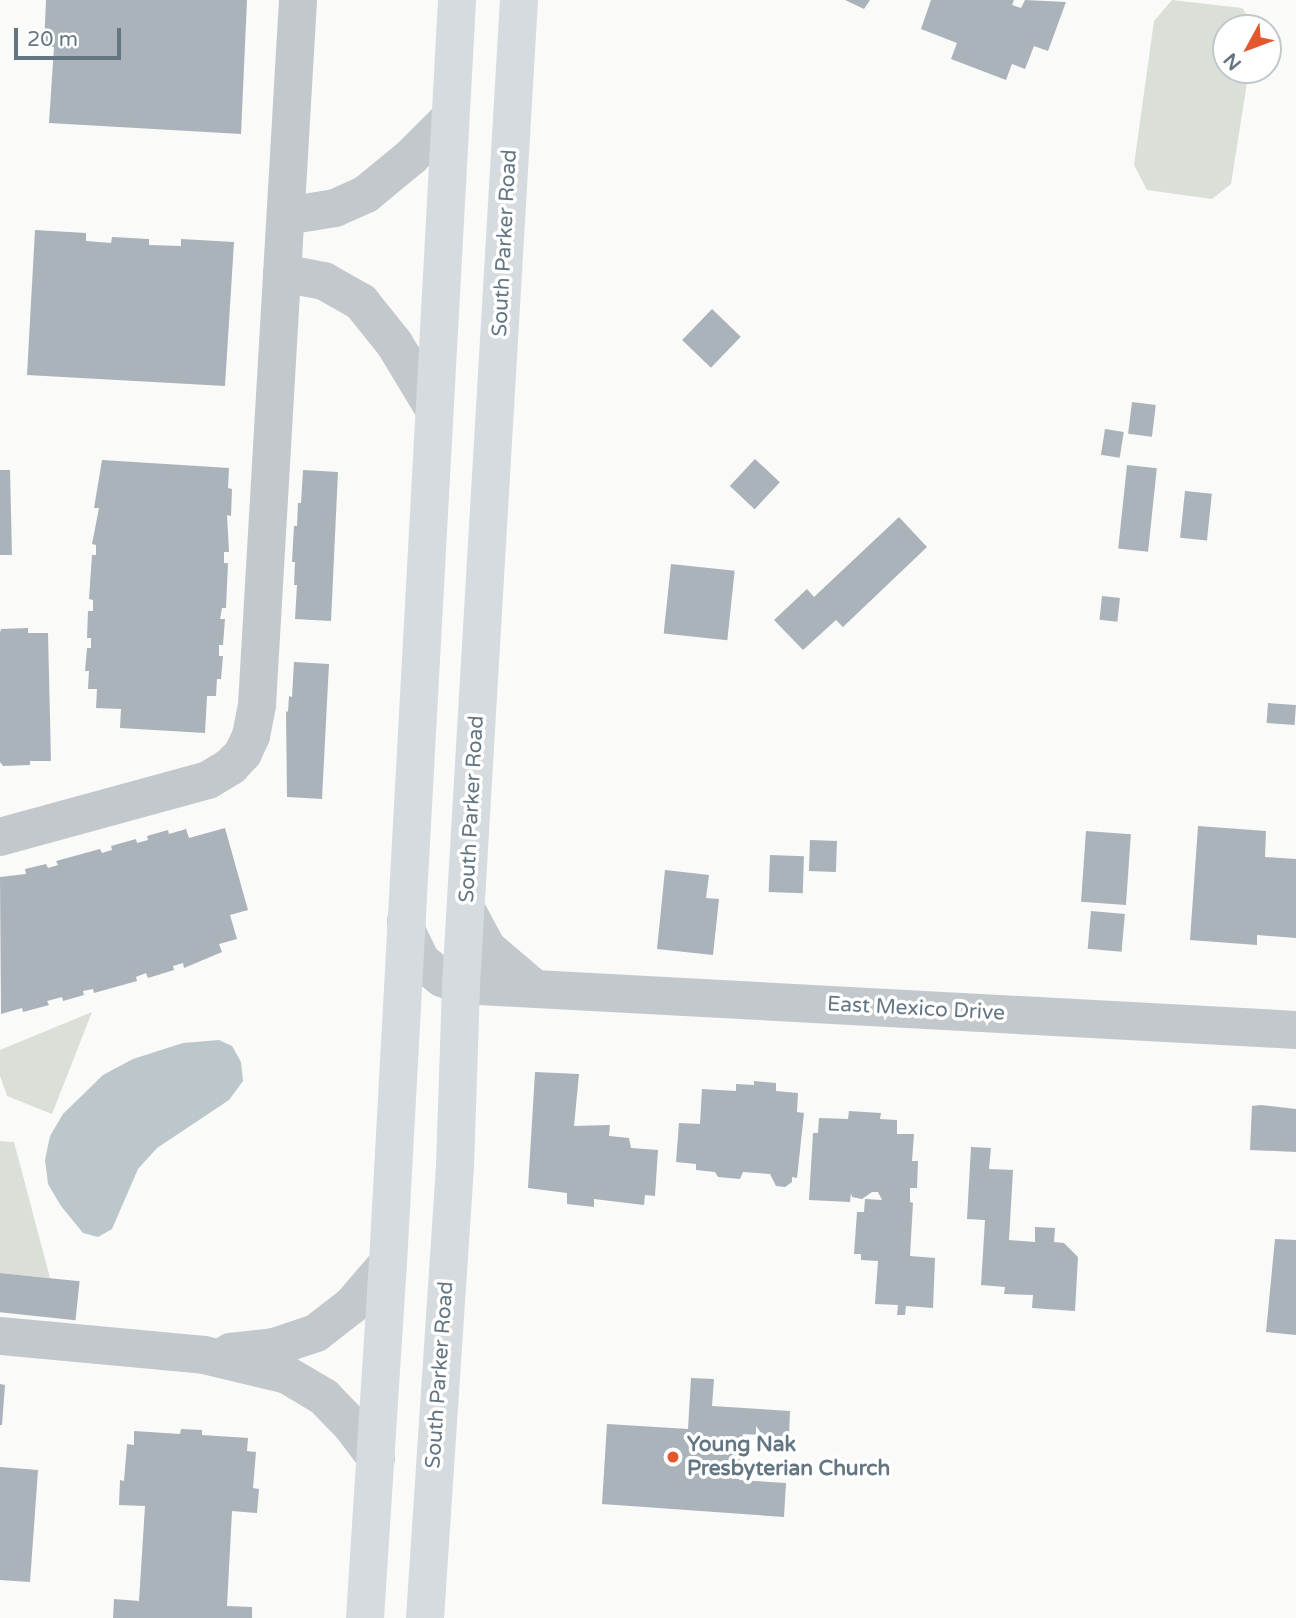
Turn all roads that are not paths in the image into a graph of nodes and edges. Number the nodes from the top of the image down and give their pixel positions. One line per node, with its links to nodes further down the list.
1 (298, 0): 5 (street)
2 (457, 0): 4 (main road)
3 (519, 0): 9 (main road, South Parker Road)
4 (450, 118): 5 (street); 7 (main road)
5 (286, 216): 6 (street)
6 (282, 273): 7 (street); 8 (street)
7 (435, 409): 10 (main road)
8 (0, 837)
9 (466, 909): 11 (main road, South Parker Road); 12 (street)
10 (406, 921): 11 (street, East Mexico Drive); 13 (main road)
11 (461, 985): 12 (street, East Mexico Drive); 15 (main road, South Parker Road)
12 (535, 989): 14 (street, East Mexico Drive)
13 (401, 1024): 15 (main road); 16 (main road)
14 (1296, 1030)
15 (457, 1087): 21 (main road, South Parker Road)
16 (388, 1263): 18 (street); 19 (main road)
17 (0, 1336): 18 (street)
18 (204, 1355): 19 (street)
19 (376, 1458): 20 (main road)
20 (365, 1618)
21 (425, 1618)

